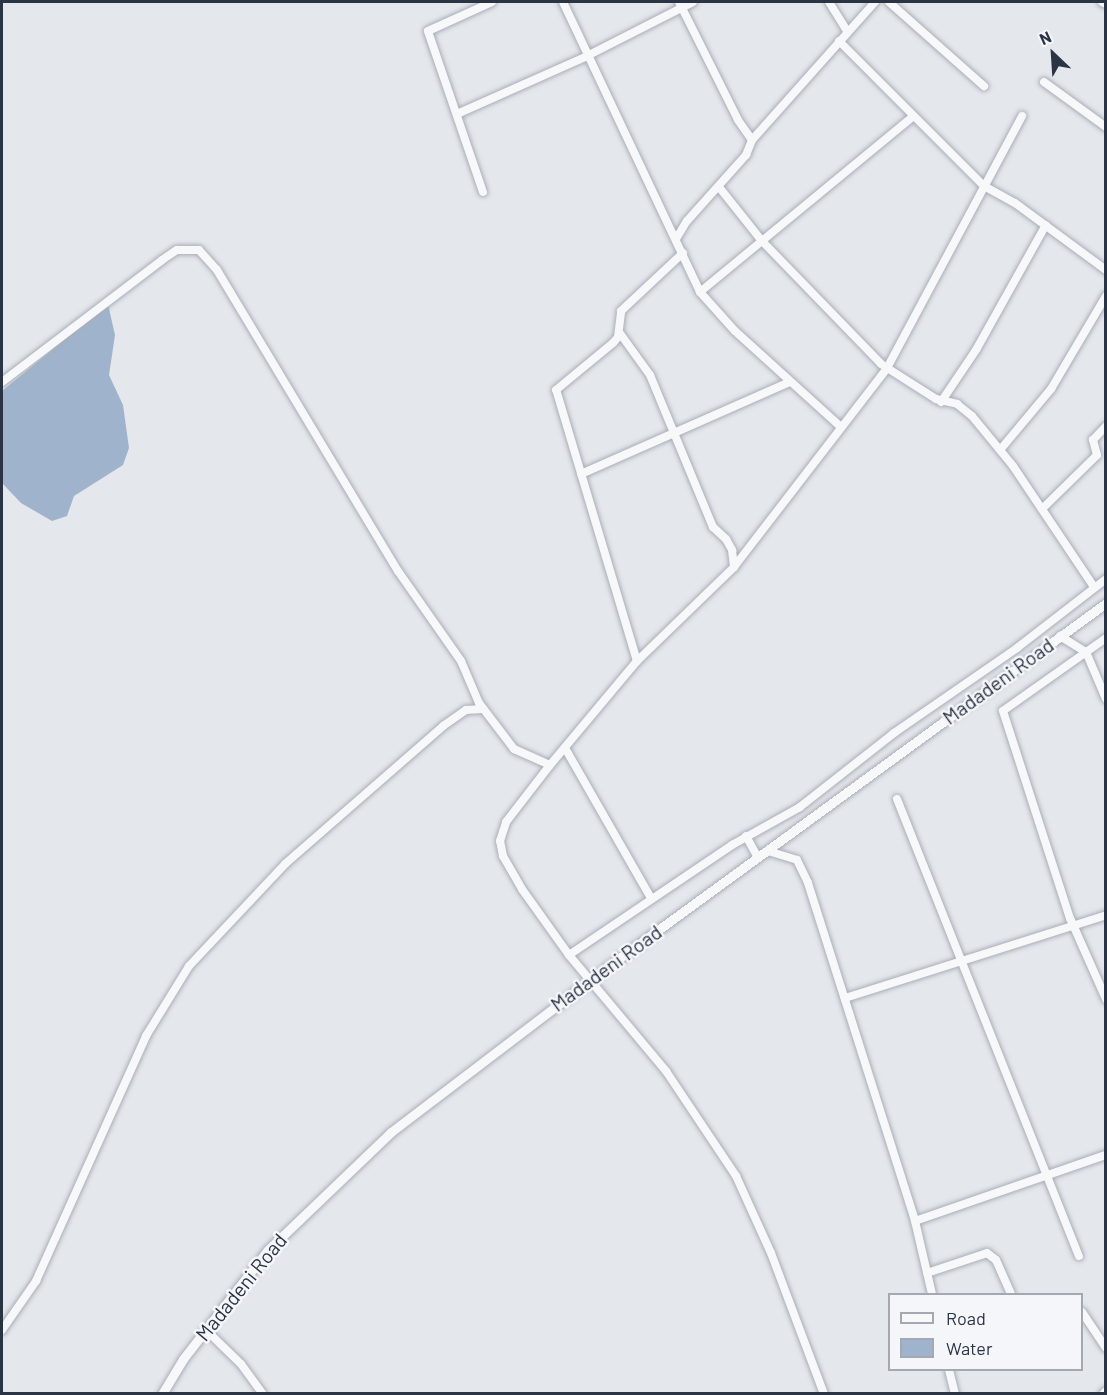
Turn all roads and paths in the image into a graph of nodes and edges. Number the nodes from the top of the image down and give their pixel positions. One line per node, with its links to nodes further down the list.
1 (492, 2): 14 (street)
2 (562, 2): 11 (street)
3 (679, 2): 8 (street)
4 (693, 2): 8 (street)
5 (829, 2): 9 (street)
6 (875, 2): 9 (street)
7 (889, 2): 13 (street)
8 (683, 10): 11 (street); 18 (street)
9 (847, 31): 10 (street)
10 (839, 41): 16 (street); 18 (street)
11 (585, 57): 14 (street); 23 (street)
12 (1044, 82): 17 (street)
13 (984, 86)
14 (457, 114): 21 (street)
15 (1022, 116): 19 (street)
16 (912, 117): 19 (street); 24 (street)
17 (1106, 127)
18 (752, 140): 20 (street)
19 (984, 186): 22 (street); 30 (street)
20 (719, 187): 23 (street); 24 (street)
21 (483, 192)
22 (1046, 225): 26 (street); 33 (street)
23 (676, 239): 25 (street)
24 (762, 241): 27 (street); 30 (street)
25 (683, 252): 27 (street); 29 (street)
26 (1106, 270)
27 (700, 292): 32 (street)
28 (1105, 297): 37 (street)
29 (619, 332): 36 (street); 38 (street)
30 (887, 368): 33 (street); 35 (street)
31 (2, 382): 49 (street)
32 (790, 382): 35 (street); 36 (street)
33 (941, 402): 37 (street)
34 (1106, 426): 39 (street)
35 (841, 427): 40 (street)
36 (676, 435): 38 (street); 40 (street)
37 (1000, 450): 39 (street)
38 (581, 474): 47 (street)
39 (1042, 509): 42 (street)
40 (734, 567): 47 (street)
41 (1106, 579): 42 (street)
42 (1094, 587): 53 (street)
43 (1106, 603): 44 (street, Madadeni Road)
44 (1060, 636): 46 (street); 54 (street, Madadeni Road)
45 (1106, 638): 46 (street)
46 (1086, 652): 48 (street); 58 (street)
47 (637, 661): 50 (street)
48 (1106, 699)
49 (483, 709): 51 (street); 72 (street)
50 (564, 748): 51 (street); 56 (street)
51 (550, 765): 59 (street)
52 (897, 799): 60 (street)
53 (746, 836): 55 (street); 56 (street)
54 (768, 851): 55 (street, Madadeni Road); 62 (street)
55 (758, 858): 61 (street, Madadeni Road)
56 (651, 898): 59 (street)
57 (1106, 915): 58 (street)
58 (1074, 926): 60 (street); 63 (street)
59 (569, 955): 61 (street)
60 (962, 961): 62 (street); 65 (street)
61 (591, 978): 73 (street, Madadeni Road); 78 (street)
62 (845, 998): 66 (street)
63 (1106, 999)
64 (1104, 1158): 65 (street)
65 (1048, 1175): 66 (street); 67 (street)
66 (915, 1221): 68 (street)
67 (1079, 1256)
68 (927, 1273): 69 (street); 70 (street)
69 (932, 1293)
70 (1011, 1293)
71 (1083, 1314): 74 (street)
72 (2, 1330)
73 (206, 1330): 76 (street, Madadeni Road); 77 (street)
74 (1106, 1348)
75 (949, 1371): 79 (street)
76 (162, 1394)
77 (263, 1394)
78 (824, 1394)
79 (955, 1394)

